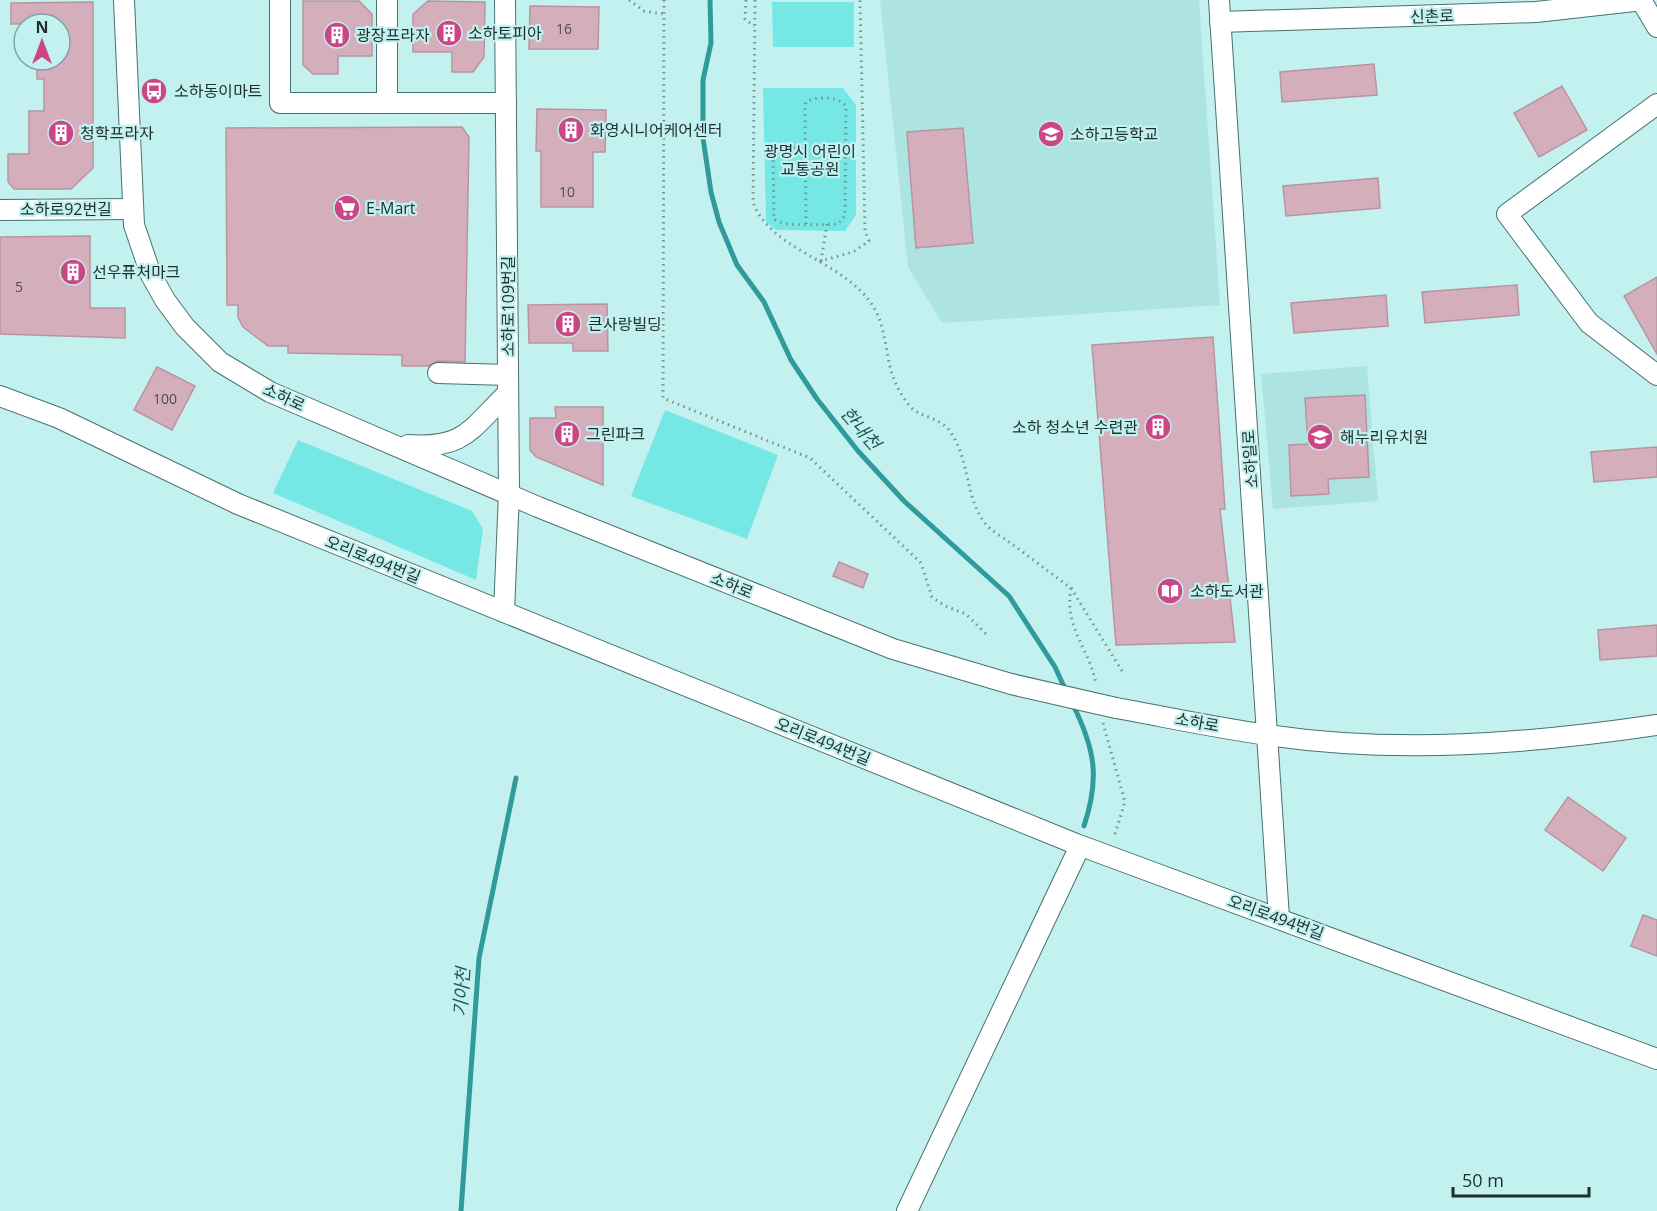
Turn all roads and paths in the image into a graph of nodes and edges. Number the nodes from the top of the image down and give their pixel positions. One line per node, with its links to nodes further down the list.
1 (124, 0): 22 (street, 소하로)
2 (280, 0): 17 (street)
3 (387, 0): 17 (street)
4 (505, 0): 18 (street, 소하로109번길)
5 (629, 0): 13 (path)
6 (664, 0): 13 (path)
7 (746, 0): 15 (path)
8 (754, 0): 15 (path)
9 (860, 0): 26 (path)
10 (1219, 0): 14 (street, 소하일로)
11 (1642, 0): 12 (street, 신촌로); 16 (street)
12 (1392, 9): 14 (street, 신촌로)
13 (664, 14): 35 (path)
14 (1220, 22): 40 (street, 소하일로)
15 (754, 26): 26 (path)
16 (1657, 27)
17 (387, 103): 18 (street)
18 (506, 103): 29 (street, 소하로109번길)
19 (1657, 104): 28 (street)
20 (805, 148): 21 (path); 21 (path); 24 (path); 24 (path)
21 (845, 149): 25 (path)
22 (132, 209): 23 (street, 소하로92번길); 31 (street, 소하로)
23 (0, 210)
24 (806, 224): 25 (path)
25 (827, 224): 26 (path)
26 (821, 261): 33 (path)
27 (438, 373): 29 (street)
28 (1657, 375)
29 (508, 384): 31 (street); 32 (street, 소하로109번길)
30 (0, 396): 34 (street, 오리로494번길)
31 (397, 445): 32 (street, 소하로)
32 (509, 493): 34 (street, 소하로109번길); 38 (street, 소하로, bridge)
33 (1071, 588): 36 (path); 37 (path)
34 (504, 612): 41 (street, 오리로494번길)
35 (988, 636)
36 (1122, 671)
37 (1096, 687)
38 (1109, 714): 40 (street, 소하로); 42 (path)
39 (1657, 725): 40 (street, 소하로)
40 (1269, 735): 43 (street, 소하일로)
41 (1078, 845): 42 (street, 오리로494번길); 45 (street)
42 (1108, 856): 43 (street, 오리로494번길)
43 (1279, 918): 44 (street, 오리로494번길)
44 (1657, 1059)
45 (907, 1211)

